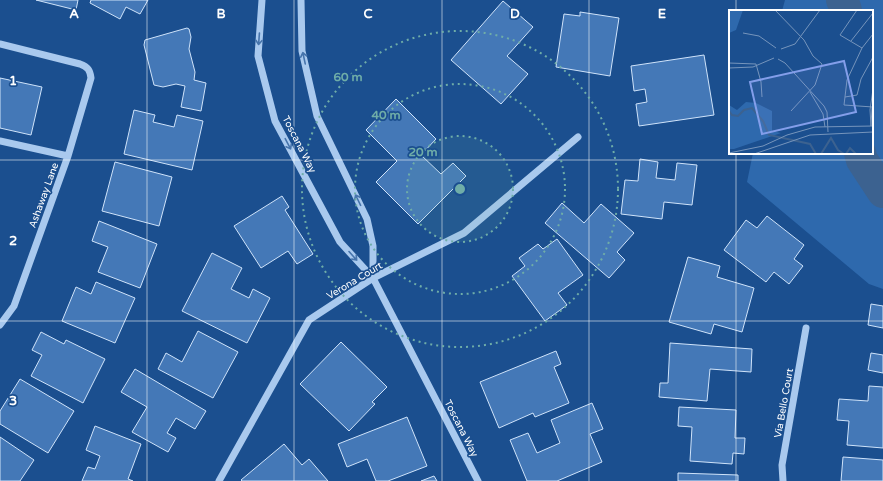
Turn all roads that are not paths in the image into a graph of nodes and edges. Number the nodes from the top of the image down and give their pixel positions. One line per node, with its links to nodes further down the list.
1 (262, 0): 7 (street, Toscana Way, one-way to 7)
2 (301, 0): 7 (street, Toscana Way, one-way to 2)
3 (0, 44): 6 (street, Ashaway Lane)
4 (578, 137): 7 (street, Verona Court)
5 (0, 141): 6 (street)
6 (68, 156): 8 (street, Ashaway Lane)
7 (373, 278): 10 (street, Verona Court); 11 (street, Toscana Way)
8 (0, 325)
9 (806, 328): 12 (street, Via Bello Court)
10 (219, 481)
11 (478, 481)
12 (783, 481)

